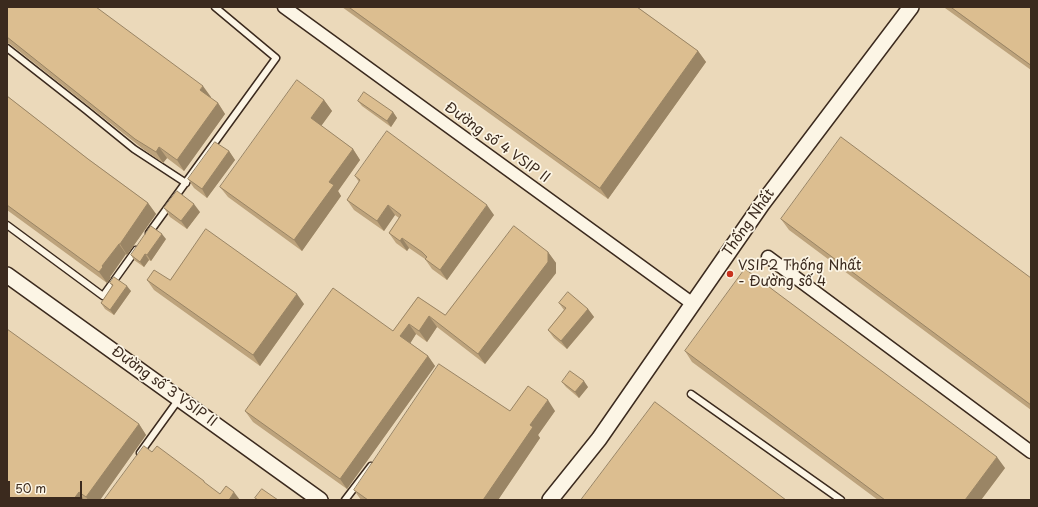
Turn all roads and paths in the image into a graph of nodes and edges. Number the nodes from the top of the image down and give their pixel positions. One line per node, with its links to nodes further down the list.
1 (215, 7): 5 (lane)
2 (284, 7): 11 (street, Đường số 4 VSIP II)
3 (909, 8): 11 (street, Thống Nhất)
4 (7, 48): 5 (lane)
5 (186, 183): 7 (lane)
6 (7, 225): 8 (lane)
7 (144, 240)
8 (140, 246)
9 (768, 257): 14 (street)
10 (7, 275): 13 (street, Đường số 3 VSIP II)
11 (693, 304): 19 (street, Thống Nhất)
12 (691, 394): 20 (lane)
13 (179, 398): 15 (lane); 17 (street, Đường số 3 VSIP II)
14 (1031, 452)
15 (138, 456)
16 (374, 461): 18 (lane)
17 (320, 500)
18 (345, 500)
19 (550, 500)
20 (841, 500)

